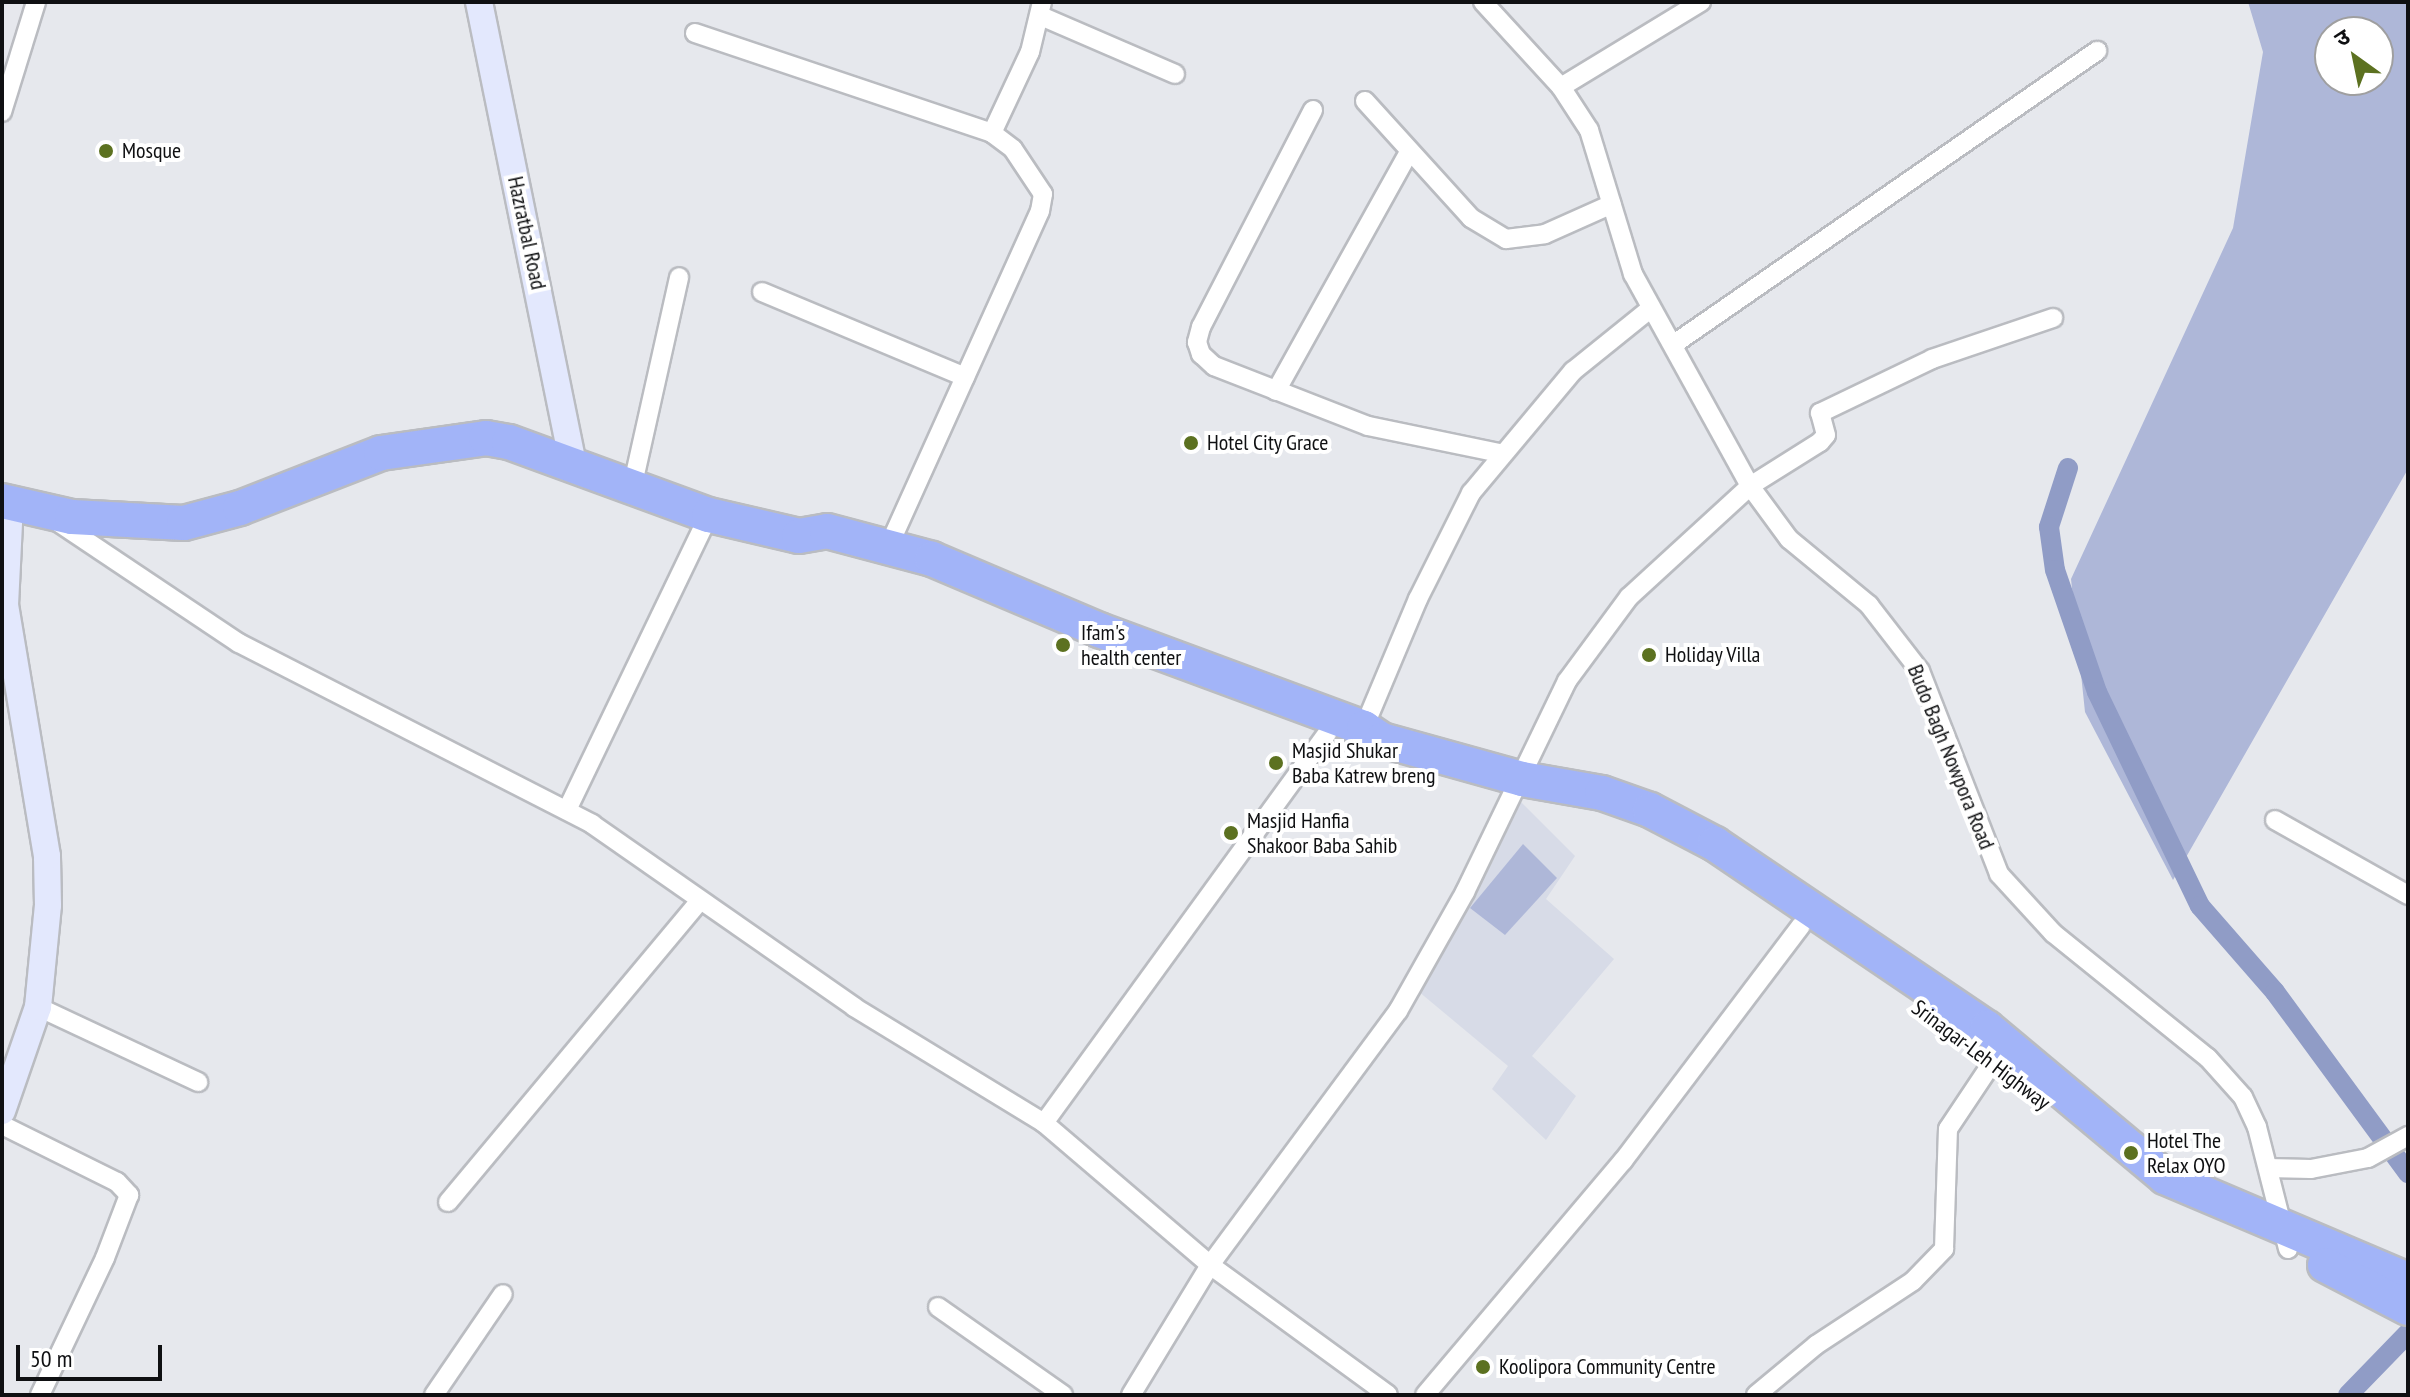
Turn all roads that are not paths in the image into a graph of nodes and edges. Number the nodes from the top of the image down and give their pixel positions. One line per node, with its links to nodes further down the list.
1 (36, 2): 12 (street)
2 (479, 2): 24 (street, Hazratbal Road)
3 (1483, 2): 9 (street, Budo Bagh Nowpora Road)
4 (1701, 2): 9 (street)
5 (1041, 9): 8 (street); 13 (street)
6 (695, 33): 13 (street)
7 (2097, 51): 20 (street)
8 (1175, 74)
9 (1561, 87): 15 (street, Budo Bagh Nowpora Road)
10 (1365, 101): 14 (street)
11 (1313, 110): 22 (street)
12 (2, 112)
13 (992, 133): 21 (street)
14 (1409, 152): 15 (street); 22 (street)
15 (1612, 204): 18 (street, Budo Bagh Nowpora Road)
16 (679, 277): 26 (street)
17 (762, 292): 21 (street)
18 (1650, 309): 20 (street, Budo Bagh Nowpora Road); 23 (street)
19 (2053, 318): 25 (street)
20 (1674, 344): 25 (street, Budo Bagh Nowpora Road)
21 (965, 377): 30 (street)
22 (1276, 391): 23 (street)
23 (1500, 453): 31 (street)
24 (573, 465): 26 (highway); 27 (highway)
25 (1750, 486): 32 (street); 46 (street, Budo Bagh Nowpora Road)
26 (632, 488): 28 (highway)
27 (17, 505): 34 (street); 39 (street)
28 (709, 515): 29 (highway); 34 (street)
29 (799, 536): 30 (highway); 31 (highway)
30 (889, 546): 31 (highway)
31 (1358, 736): 32 (highway); 43 (street)
32 (1522, 779): 33 (highway); 49 (street)
33 (1560, 786): 38 (highway, Srinagar-Leh Highway); 48 (highway)
34 (567, 810): 37 (street)
35 (2275, 820): 36 (street)
36 (2408, 895)
37 (700, 901): 43 (street); 47 (street)
38 (1801, 926): 40 (highway, Srinagar-Leh Highway); 59 (street)
39 (38, 1007): 41 (street); 42 (street)
40 (1994, 1060): 48 (highway, Srinagar-Leh Highway); 60 (street)
41 (198, 1082)
42 (2, 1111)
43 (1044, 1123): 49 (street)
44 (2, 1125): 54 (street)
45 (2403, 1140): 46 (street)
46 (2268, 1168): 48 (street, Budo Bagh Nowpora Road)
47 (448, 1202)
48 (2295, 1240): 50 (highway); 53 (highway, Srinagar-Leh Highway)
49 (1210, 1265): 57 (street); 58 (street)
50 (2408, 1280)
51 (503, 1294): 55 (street)
52 (938, 1307): 56 (street)
53 (2408, 1308)
54 (40, 1395)
55 (434, 1395)
56 (1063, 1395)
57 (1131, 1395)
58 (1388, 1395)
59 (1425, 1395)
60 (1756, 1395)

